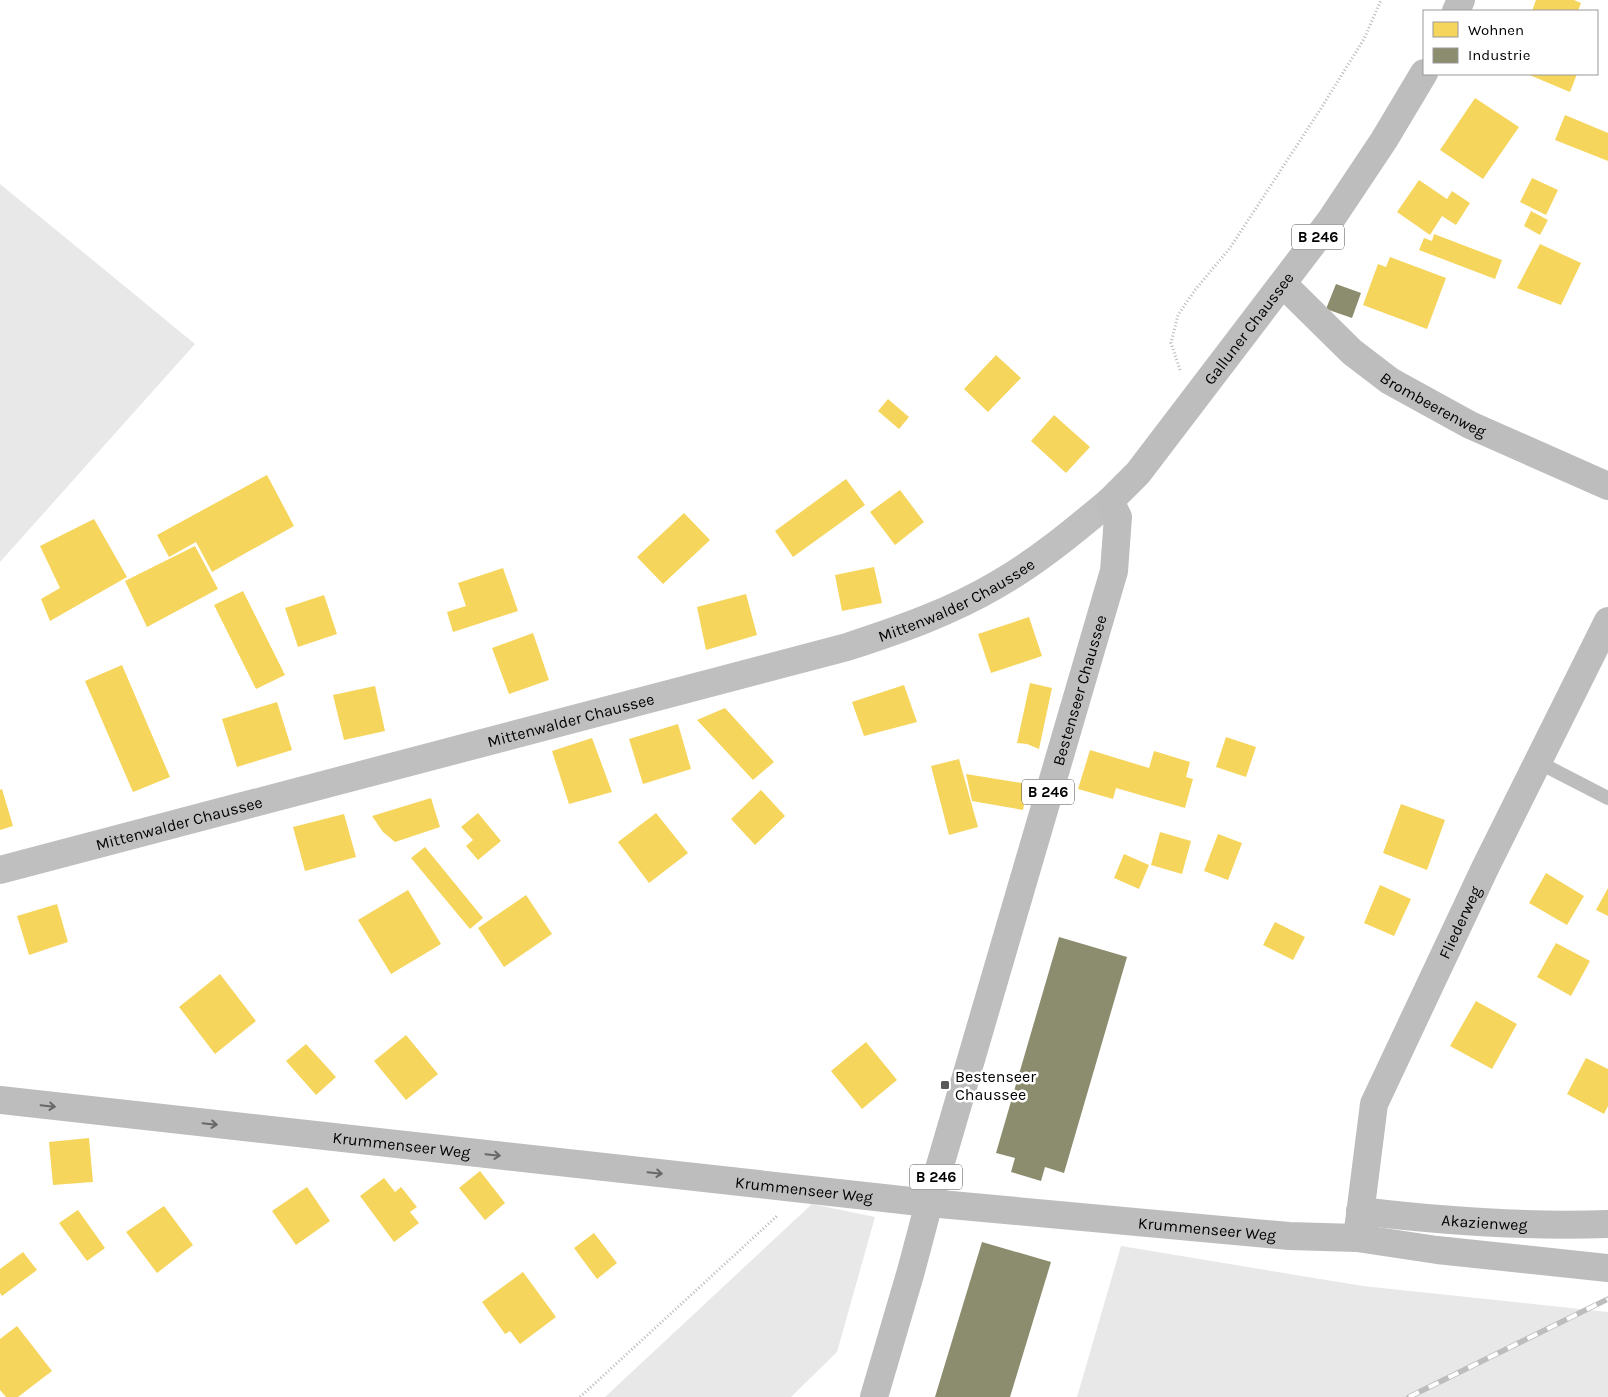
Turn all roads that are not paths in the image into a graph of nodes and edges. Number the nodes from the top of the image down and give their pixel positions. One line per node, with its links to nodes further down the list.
1 (1423, 75): 2 (street, Galluner Chaussee / B 246)
2 (1283, 284): 3 (street, Brombeerenweg); 4 (street, Galluner Chaussee / B 246)
3 (1608, 486)
4 (1110, 501): 8 (main road, Mittenwalder Chaussee); 10 (street, Bestenseer Chaussee / B 246)
5 (1608, 621): 6 (street, Fliederweg)
6 (1538, 762): 7 (lane); 11 (street, Fliederweg)
7 (1608, 798)
8 (0, 870)
9 (0, 1100): 10 (street, Krummenseer Weg, one-way to 10)
10 (928, 1203): 13 (street, Krummenseer Weg); 15 (street, Bestenseer Chaussee / B 246)
11 (1360, 1211): 12 (street, Akazienweg); 13 (street, Fliederweg)
12 (1608, 1224)
13 (1357, 1238): 14 (street, Krummenseer Weg)
14 (1608, 1268)
15 (874, 1397)

